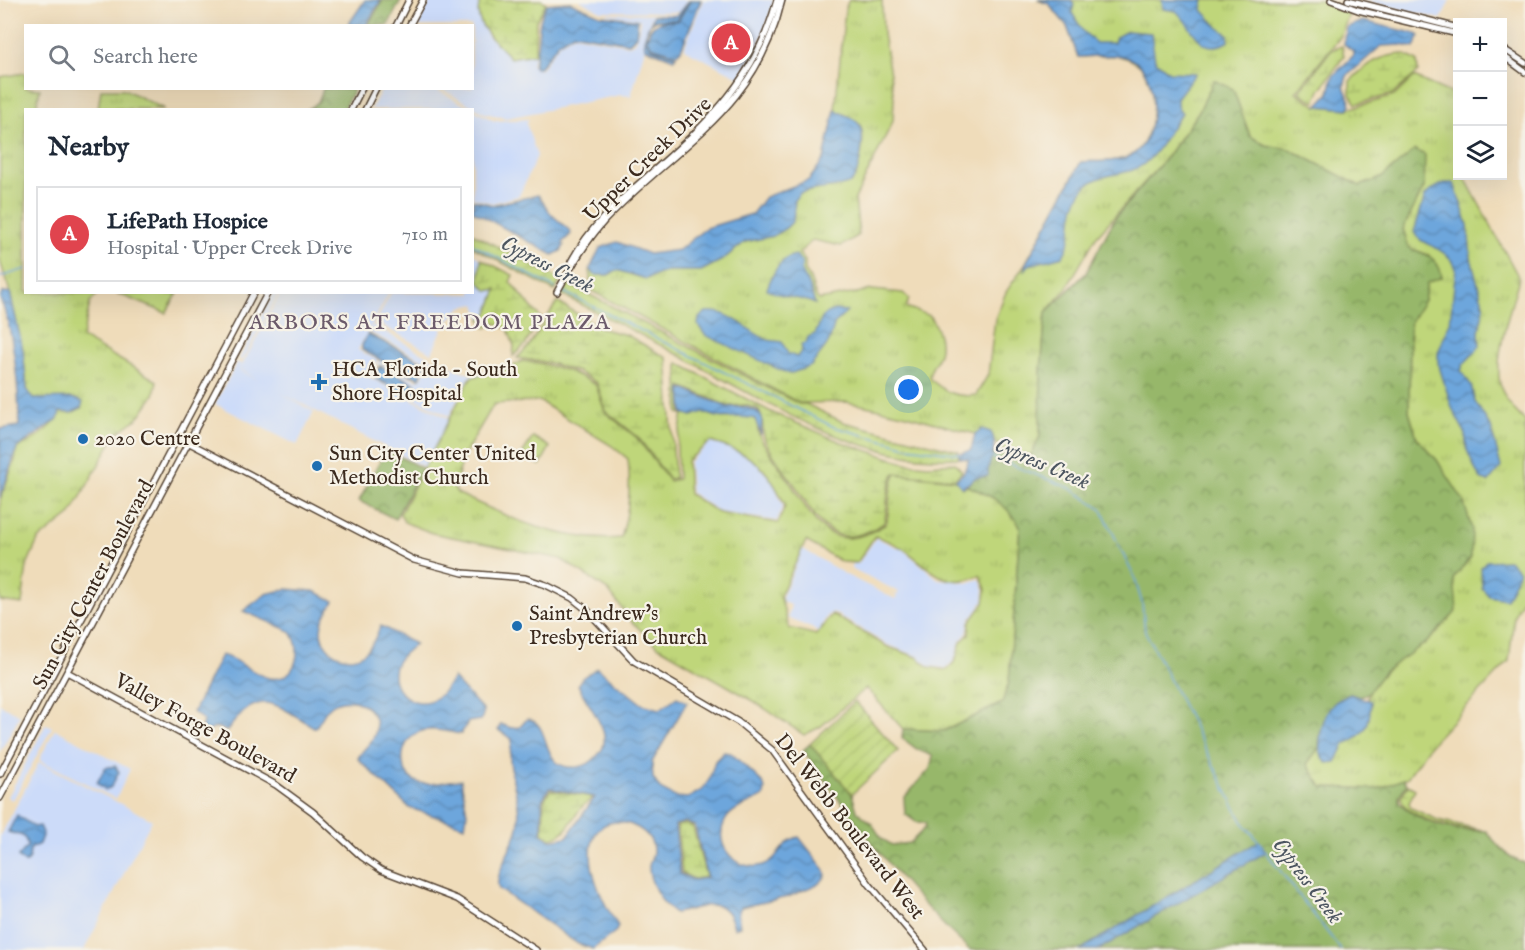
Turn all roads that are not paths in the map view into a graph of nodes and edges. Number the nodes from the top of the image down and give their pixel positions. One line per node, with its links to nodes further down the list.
1 (409, 0): 7 (street)
2 (423, 0): 8 (street)
3 (777, 0): 19 (street, Upper Creek Drive)
4 (782, 0): 19 (street, Upper Creek Drive)
5 (1331, 0): 10 (street)
6 (1348, 0): 9 (street)
7 (397, 24)
8 (410, 24)
9 (1453, 27)
10 (1453, 33)
11 (1507, 51): 13 (street)
12 (1507, 58): 14 (street)
13 (1525, 63)
14 (1525, 72)
15 (361, 90): 17 (street)
16 (375, 90): 18 (street)
17 (352, 108)
18 (366, 108)
19 (565, 277): 20 (street, Upper Creek Drive)
20 (557, 292)
21 (254, 294): 23 (street, Sun City Center Boulevard)
22 (267, 294): 24 (street, Sun City Center Boulevard)
23 (178, 437): 24 (street, Del Webb Boulevard West); 26 (street, Sun City Center Boulevard)
24 (189, 443): 25 (street, Sun City Center Boulevard); 29 (street, Del Webb Boulevard West)
25 (67, 672): 27 (street, Sun City Center Boulevard); 28 (street, Valley Forge Boulevard)
26 (0, 774)
27 (0, 798)
28 (536, 950)
29 (925, 950)

